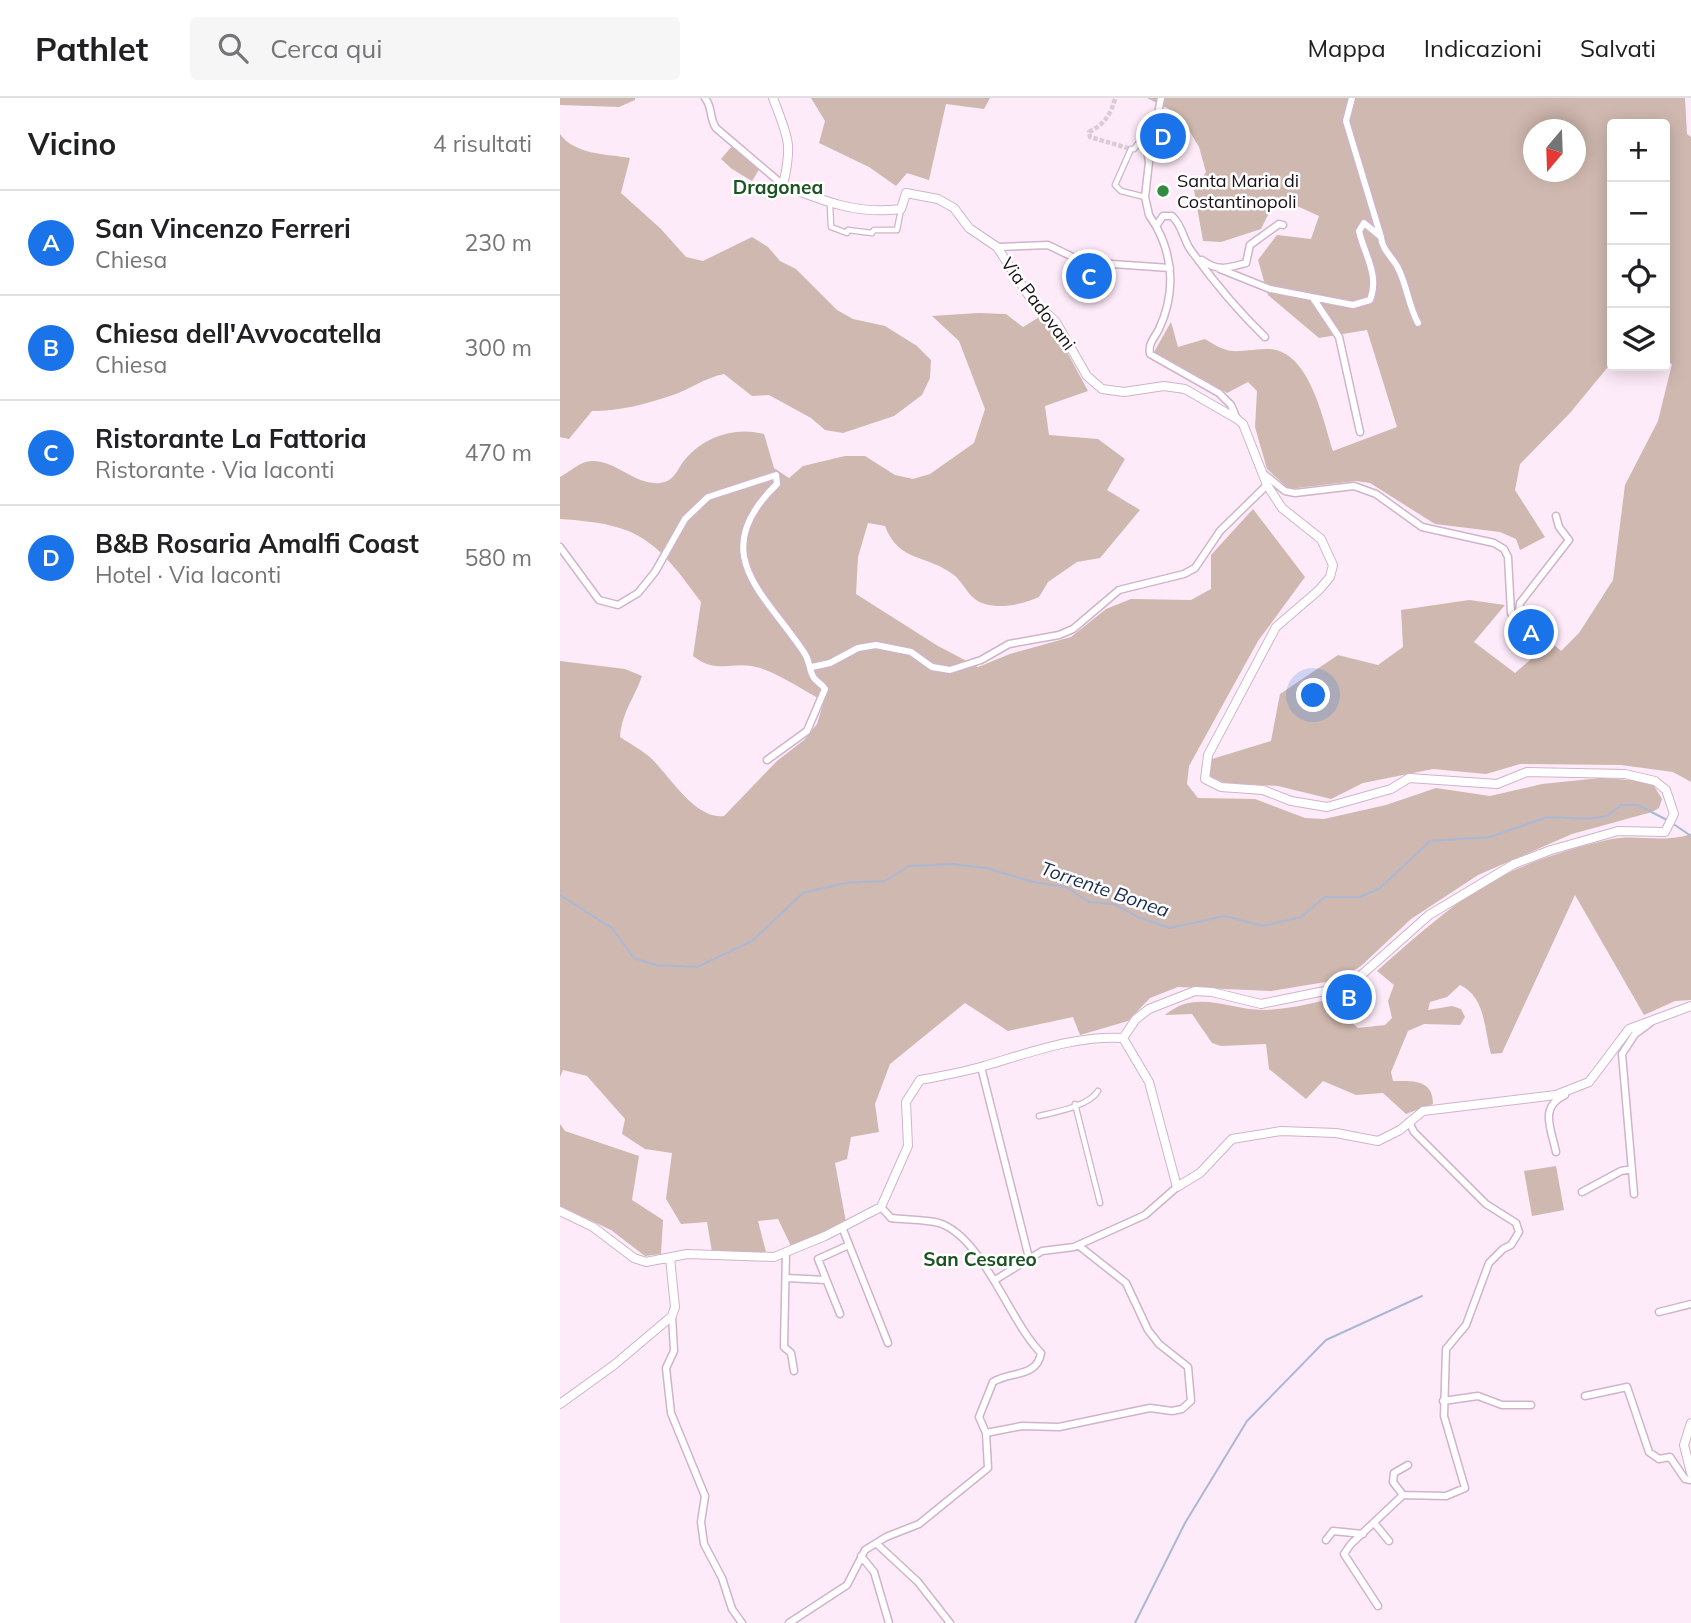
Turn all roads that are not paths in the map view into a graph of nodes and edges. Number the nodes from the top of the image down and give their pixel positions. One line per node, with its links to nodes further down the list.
1 (705, 98): 6 (street)
2 (773, 98): 6 (street)
3 (1161, 98): 7 (street)
4 (1353, 98): 12 (street)
5 (1141, 139): 7 (street)
6 (783, 185): 8 (street)
7 (1145, 197): 11 (street)
8 (830, 204): 9 (street); 9 (street)
9 (901, 209): 13 (street)
10 (1283, 225): 16 (street)
11 (1156, 226): 14 (street); 15 (street)
12 (1381, 237): 17 (street); 18 (street)
13 (997, 247): 15 (street); 20 (street, Via Padovani)
14 (1196, 256): 16 (street); 19 (street)
15 (1170, 268): 20 (street)
16 (1220, 269): 17 (street)
17 (1313, 298): 21 (street)
18 (1418, 323)
19 (1265, 337)
20 (1237, 419): 22 (street)
21 (1360, 432)
22 (1262, 472): 23 (street); 24 (street)
23 (1267, 485): 26 (street); 30 (street)
24 (1556, 516)
25 (560, 547): 26 (street)
26 (812, 667): 27 (street)
27 (766, 760)
28 (1691, 1006): 29 (street)
29 (1663, 1014): 32 (street); 38 (street)
30 (1123, 1038): 31 (street); 39 (street)
31 (981, 1067): 43 (street); 50 (street)
32 (1576, 1087): 36 (street); 37 (street)
33 (1098, 1091): 34 (street)
34 (1075, 1104): 35 (street); 42 (street)
35 (1039, 1116)
36 (1409, 1122): 39 (street); 61 (street)
37 (1556, 1152)
38 (1632, 1170): 40 (street); 41 (street)
39 (1177, 1187): 47 (street)
40 (1582, 1192)
41 (1634, 1194)
42 (1100, 1203)
43 (881, 1207): 45 (street); 53 (street)
44 (560, 1211): 49 (street)
45 (842, 1227): 46 (street); 48 (street)
46 (849, 1245): 52 (street); 58 (street)
47 (1078, 1245): 50 (street); 65 (street)
48 (786, 1252): 49 (street); 51 (street)
49 (670, 1258): 57 (street)
50 (1029, 1258): 53 (street)
51 (786, 1278): 52 (street); 59 (street)
52 (826, 1279): 56 (street)
53 (995, 1280): 65 (street)
54 (1691, 1304): 55 (street)
55 (1659, 1312)
56 (840, 1314)
57 (672, 1315): 62 (street); 77 (street)
58 (888, 1343)
59 (794, 1371)
60 (1585, 1396): 68 (street)
61 (1443, 1401): 63 (street); 69 (street)
62 (560, 1404)
63 (1531, 1405)
64 (1691, 1423): 67 (street)
65 (986, 1433): 74 (street)
66 (1408, 1465): 69 (street)
67 (1691, 1473)
68 (1691, 1480)
69 (1403, 1495): 70 (street)
70 (1375, 1524): 71 (street); 73 (street)
71 (1363, 1534): 72 (street); 76 (street)
72 (1326, 1541)
73 (1390, 1541)
74 (876, 1543): 75 (street); 80 (street)
75 (861, 1556): 78 (street); 79 (street)
76 (1378, 1606)
77 (742, 1623)
78 (789, 1623)
79 (889, 1623)
80 (950, 1623)

